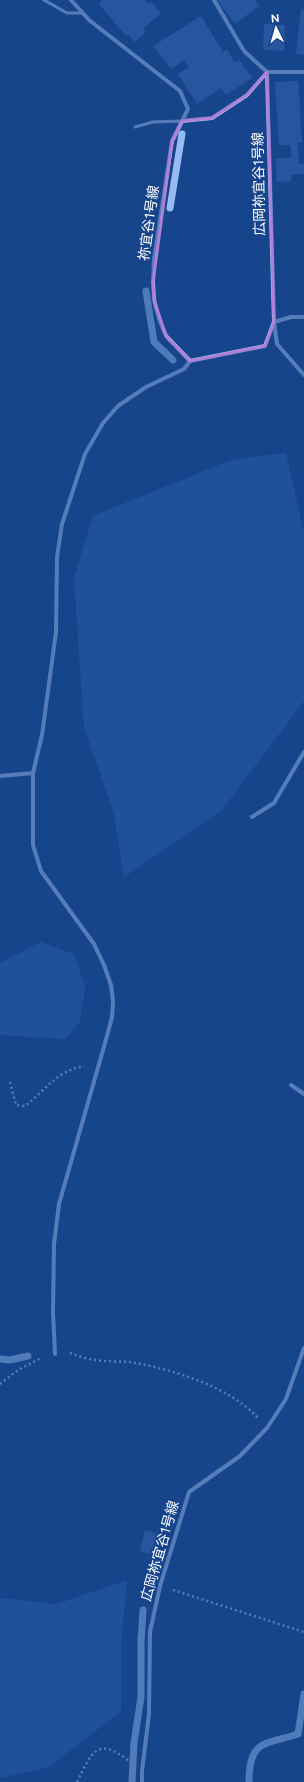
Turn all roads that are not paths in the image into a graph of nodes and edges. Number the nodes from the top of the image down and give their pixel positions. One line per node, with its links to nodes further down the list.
1 (44, 0): 4 (lane)
2 (71, 0): 4 (street, 祢宜谷1号線)
3 (214, 0): 5 (street)
4 (82, 12): 7 (street, 祢宜谷1号線)
5 (267, 72): 6 (street); 7 (street); 10 (street, 広岡祢宜谷1号線)
6 (304, 72)
7 (182, 121): 8 (lane); 11 (street, 祢宜谷1号線)
8 (134, 127)
9 (304, 317): 10 (street)
10 (274, 322): 11 (street); 12 (street, 広岡祢宜谷1号線)
11 (190, 361): 14 (street)
12 (304, 375)
13 (304, 752): 17 (street)
14 (33, 773): 15 (street); 21 (street)
15 (2, 776): 16 (street)
16 (0, 780)
17 (252, 816)
18 (291, 1085): 19 (street)
19 (304, 1094)
20 (304, 1348): 22 (street, 広岡祢宜谷1号線)
21 (55, 1354)
22 (142, 1782)

